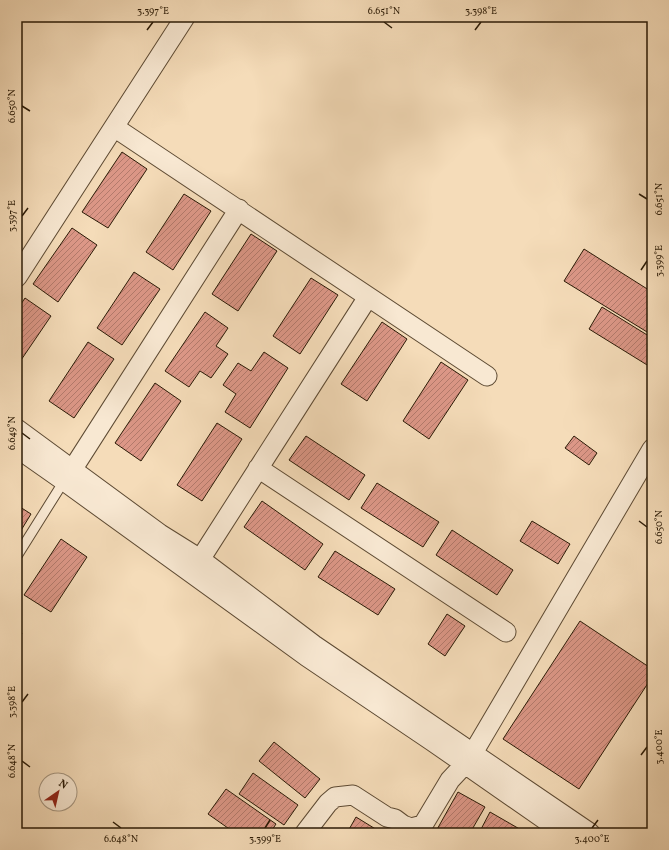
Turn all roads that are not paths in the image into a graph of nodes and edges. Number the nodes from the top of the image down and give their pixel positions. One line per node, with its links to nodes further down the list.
1 (185, 17): 2 (street)
2 (114, 127): 3 (street); 4 (street)
3 (239, 209): 5 (street); 11 (street)
4 (17, 277)
5 (368, 297): 6 (street); 10 (street)
6 (487, 376)
7 (17, 429): 11 (street)
8 (17, 448): 11 (street)
9 (652, 449): 15 (street)
10 (258, 468): 13 (street); 14 (street)
11 (68, 475): 12 (lane); 13 (street)
12 (17, 556)
13 (195, 566): 15 (street)
14 (506, 632)
15 (469, 758): 16 (street); 17 (street); 18 (street)
16 (305, 833)
17 (564, 833)
18 (590, 833)

